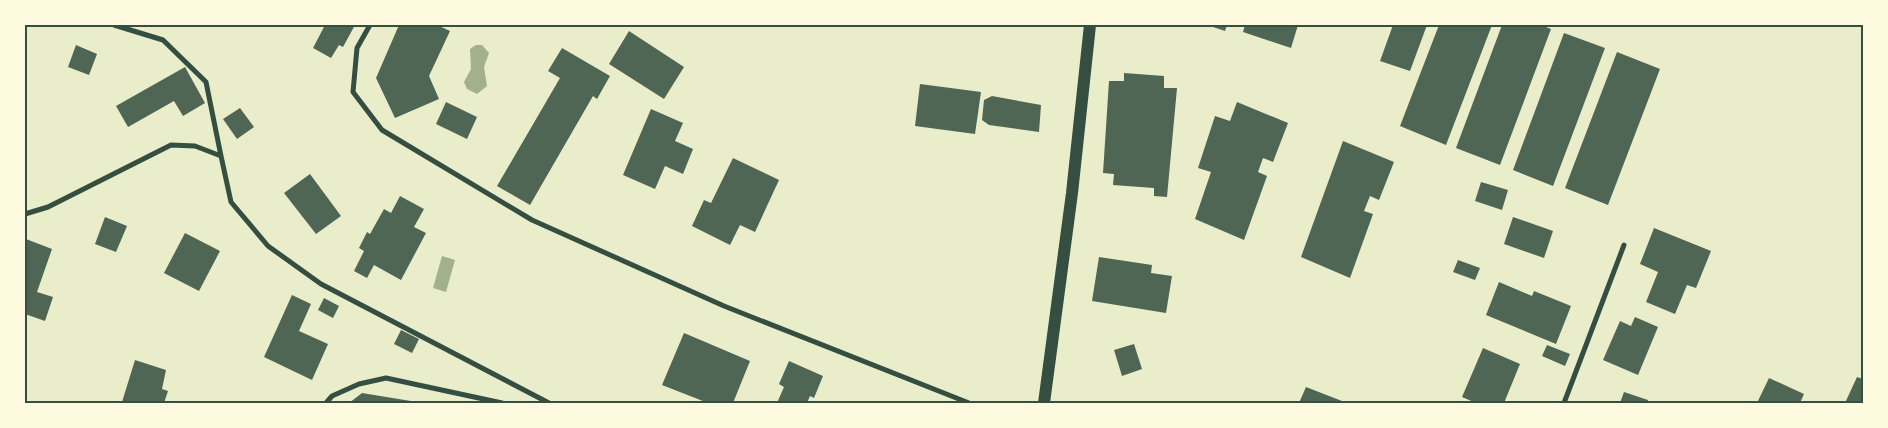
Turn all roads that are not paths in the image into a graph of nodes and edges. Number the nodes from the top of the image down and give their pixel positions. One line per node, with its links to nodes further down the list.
1 (114, 25): 4 (street)
2 (370, 25): 10 (street)
3 (1090, 25): 11 (main road)
4 (221, 156): 5 (street); 9 (street)
5 (25, 214)
6 (1624, 245): 12 (street)
7 (326, 403): 8 (street)
8 (502, 403)
9 (549, 403)
10 (970, 403)
11 (1044, 403)
12 (1564, 403)

